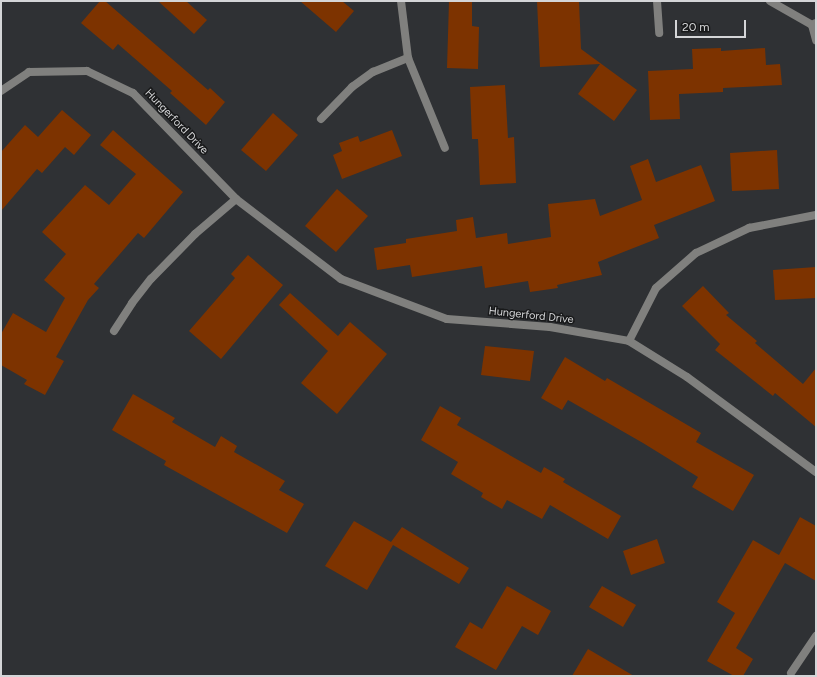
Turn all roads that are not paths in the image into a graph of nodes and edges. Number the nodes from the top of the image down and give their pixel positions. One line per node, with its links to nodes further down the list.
1 (401, 1): 7 (street)
2 (657, 1): 5 (street)
3 (770, 1): 4 (street)
4 (814, 24): 6 (street)
5 (659, 33)
6 (816, 40)
7 (408, 58): 9 (street); 10 (street)
8 (1, 91): 11 (street, Hungerford Drive)
9 (321, 119)
10 (445, 148)
11 (236, 199): 13 (street); 14 (street, Hungerford Drive)
12 (816, 215): 14 (street)
13 (114, 331)
14 (629, 341): 15 (street, Hungerford Drive)
15 (816, 472)
16 (816, 636): 17 (street)
17 (791, 673)

